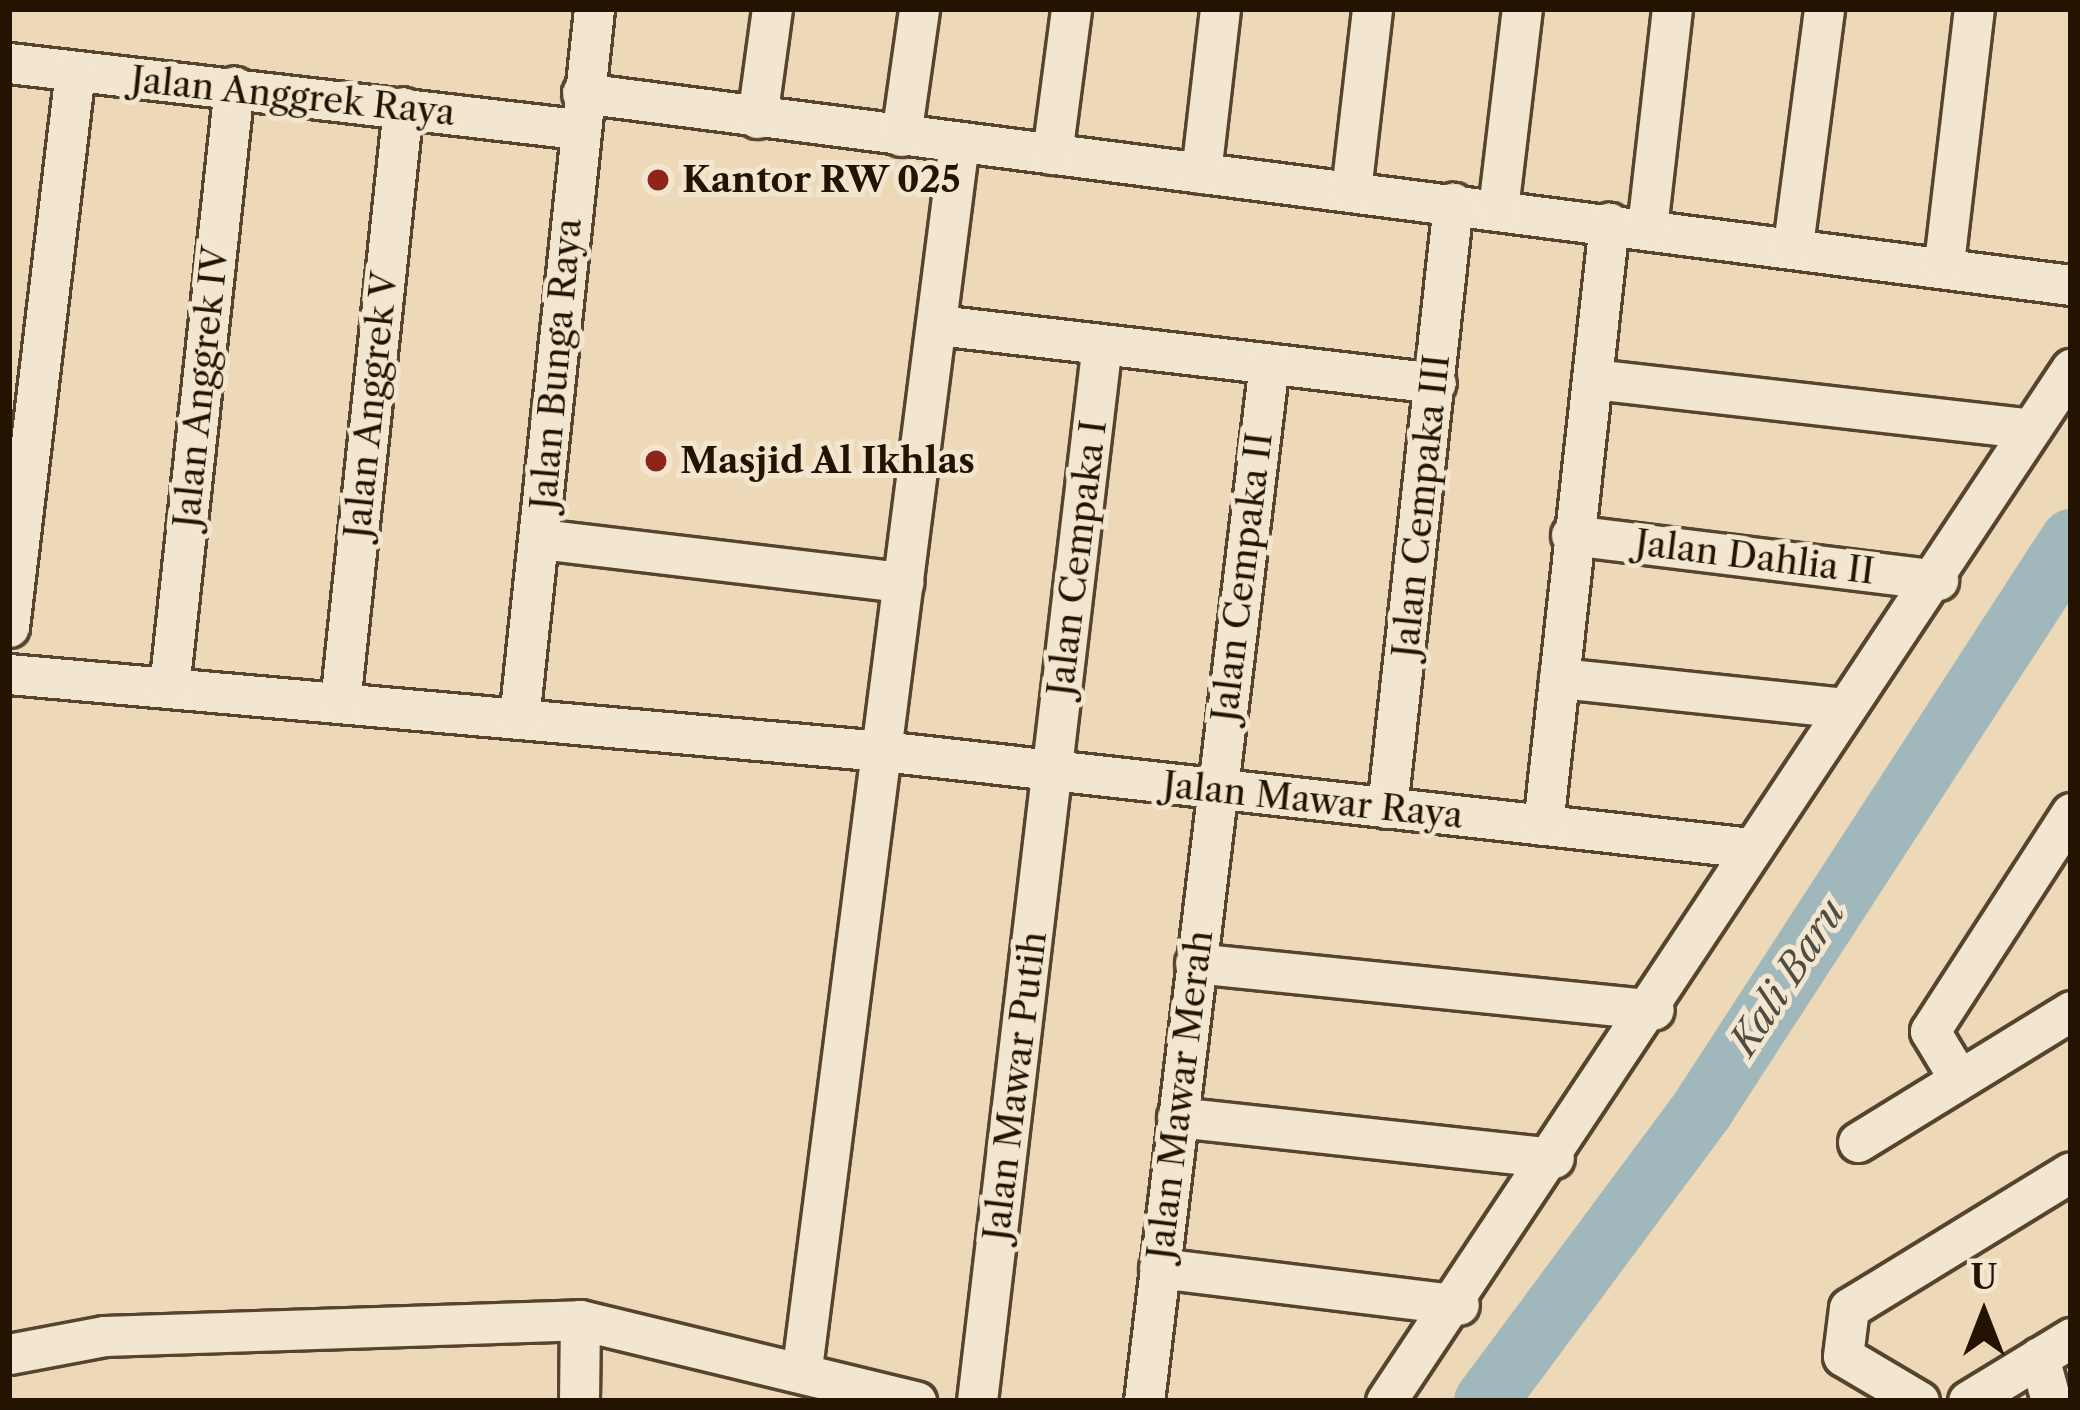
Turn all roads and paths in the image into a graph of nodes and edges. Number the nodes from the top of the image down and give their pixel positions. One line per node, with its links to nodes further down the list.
1 (594, 9): 15 (street, Jalan Bunga Raya)
2 (772, 9): 16 (street)
3 (919, 9): 17 (street)
4 (1071, 9): 19 (street)
5 (1220, 9): 20 (street)
6 (1372, 9): 21 (street)
7 (1522, 9): 23 (street)
8 (1672, 9): 24 (street)
9 (1824, 9): 25 (street)
10 (1974, 9): 26 (street)
11 (9, 63): 12 (street, Jalan Anggrek Raya)
12 (75, 71): 13 (street, Jalan Anggrek Raya); 39 (street)
13 (234, 87): 14 (street, Jalan Anggrek Raya); 42 (street, Jalan Anggrek IV)
14 (403, 107): 15 (street, Jalan Anggrek Raya); 43 (street, Jalan Anggrek V)
15 (580, 111): 16 (street, Jalan Anggrek Raya); 36 (street, Jalan Bunga Raya)
16 (758, 118): 17 (street, Jalan Anggrek Raya)
17 (901, 136): 18 (street, Jalan Anggrek Raya)
18 (959, 143): 19 (street, Jalan Anggrek Raya); 28 (street)
19 (1052, 154): 20 (street, Jalan Anggrek Raya)
20 (1201, 172): 21 (street, Jalan Anggrek Raya)
21 (1351, 191): 22 (street, Jalan Anggrek Raya)
22 (1453, 203): 23 (street, Jalan Anggrek Raya); 33 (street, Jalan Cempaka III)
23 (1498, 209): 24 (street, Jalan Anggrek Raya)
24 (1628, 225): 25 (street, Jalan Anggrek Raya); 32 (street)
25 (1793, 245): 26 (street, Jalan Anggrek Raya)
26 (1944, 263): 27 (street, Jalan Anggrek Raya)
27 (2071, 285)
28 (938, 325): 29 (street); 38 (street)
29 (1102, 344): 30 (street); 47 (street, Jalan Cempaka I)
30 (1269, 364): 33 (street); 48 (street, Jalan Cempaka II)
31 (2071, 369): 34 (street)
32 (1594, 379): 34 (street); 35 (street)
33 (1436, 383): 49 (street, Jalan Cempaka III)
34 (2030, 429): 37 (street)
35 (1571, 535): 37 (street, Jalan Dahlia II); 41 (street)
36 (540, 539): 38 (street); 45 (street, Jalan Bunga Raya)
37 (1938, 580): 44 (street)
38 (903, 582): 46 (street)
39 (9, 627)
40 (9, 674): 42 (street, Jalan Mawar Raya)
41 (1559, 678): 44 (street); 51 (street)
42 (169, 688): 43 (street, Jalan Mawar Raya)
43 (340, 704): 45 (street, Jalan Mawar Raya)
44 (1843, 708): 52 (street)
45 (519, 719): 46 (street, Jalan Mawar Raya)
46 (882, 751): 47 (street, Jalan Mawar Raya); 66 (street)
47 (1052, 772): 48 (street, Jalan Mawar Raya); 69 (street, Jalan Mawar Putih)
48 (1216, 789): 49 (street, Jalan Mawar Raya); 53 (street, Jalan Mawar Merah)
49 (1387, 808): 51 (street, Jalan Mawar Raya)
50 (2071, 813): 56 (street)
51 (1543, 825): 52 (street, Jalan Mawar Raya)
52 (1748, 848): 54 (street)
53 (1195, 963): 54 (street); 57 (street, Jalan Mawar Merah)
54 (1654, 1010): 59 (street)
55 (2071, 1011): 56 (street)
56 (1959, 1079): 58 (street)
57 (1177, 1117): 59 (street); 61 (street, Jalan Mawar Merah)
58 (1858, 1142)
59 (1553, 1158): 62 (street)
60 (2071, 1172): 72 (street)
61 (1159, 1268): 62 (street); 70 (street, Jalan Mawar Merah)
62 (1460, 1305): 71 (street)
63 (580, 1320): 65 (street); 66 (street); 67 (street)
64 (2055, 1348): 73 (street); 74 (street)
65 (9, 1354)
66 (802, 1368): 68 (street)
67 (579, 1401)
68 (916, 1401)
69 (977, 1401)
70 (1144, 1401)
71 (1386, 1401)
72 (1919, 1401)
73 (1968, 1401)
74 (2051, 1401)

